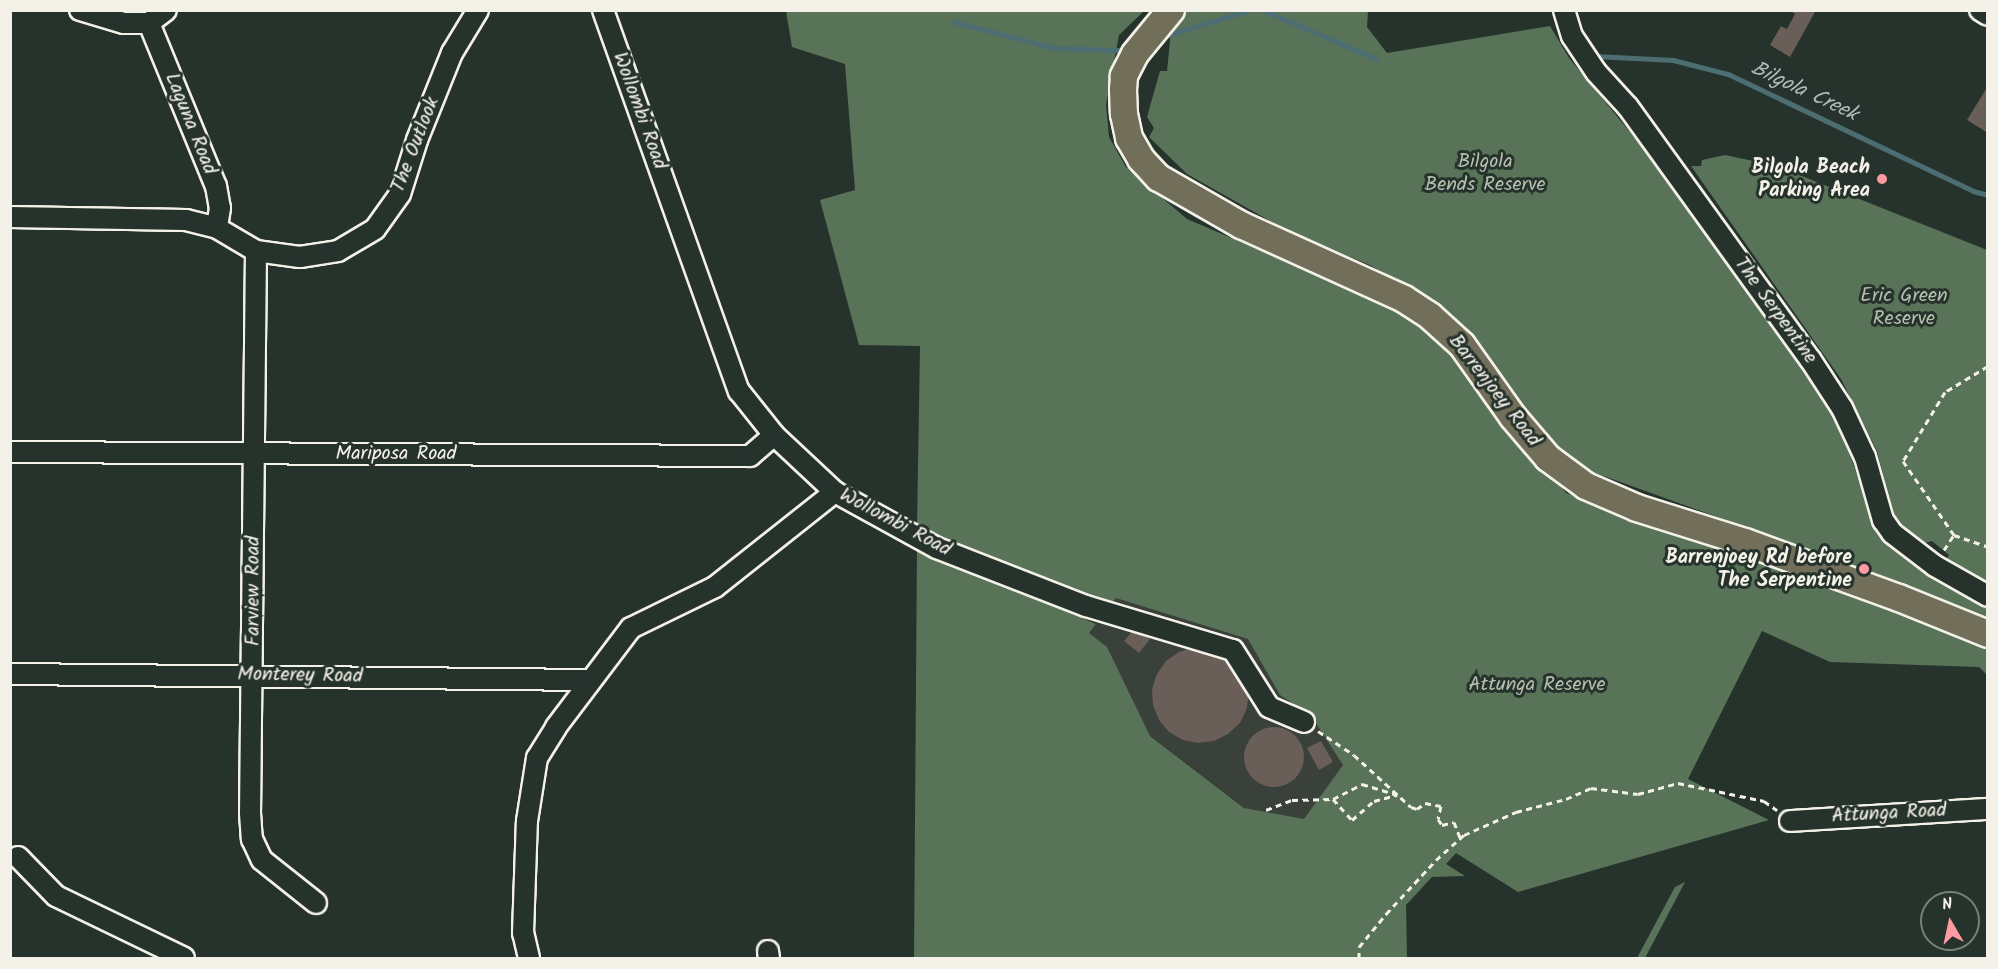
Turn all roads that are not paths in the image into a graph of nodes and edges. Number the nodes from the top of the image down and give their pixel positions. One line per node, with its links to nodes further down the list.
1 (81, 10): 9 (street)
2 (166, 10): 9 (street)
3 (478, 10): 12 (street, The Outlook)
4 (603, 10): 13 (street, Wollombi Road)
5 (1171, 10): 18 (main road, Barrenjoey Road)
6 (1564, 10): 17 (street, The Serpentine)
7 (1980, 10): 8 (street)
8 (1988, 15)
9 (149, 23): 11 (street, Laguna Road)
10 (10, 217): 11 (street, The Outlook)
11 (218, 228): 12 (street, The Outlook)
12 (256, 250): 15 (street, Farview Road)
13 (774, 435): 15 (street, Mariposa Road); 16 (street, Wollombi Road)
14 (10, 452): 15 (street, Mariposa Road)
15 (255, 453): 20 (street, Farview Road)
16 (835, 492): 21 (street); 22 (street, Wollombi Road)
17 (1988, 596)
18 (1988, 634)
19 (10, 674): 20 (street, Monterey Road)
20 (253, 675): 21 (street, Monterey Road); 26 (street, Farview Road)
21 (589, 680): 28 (street)
22 (1304, 722)
23 (1988, 809): 24 (street, Attunga Road)
24 (1790, 821)
25 (18, 857): 27 (street)
26 (316, 903)
27 (184, 958)
28 (529, 958)

